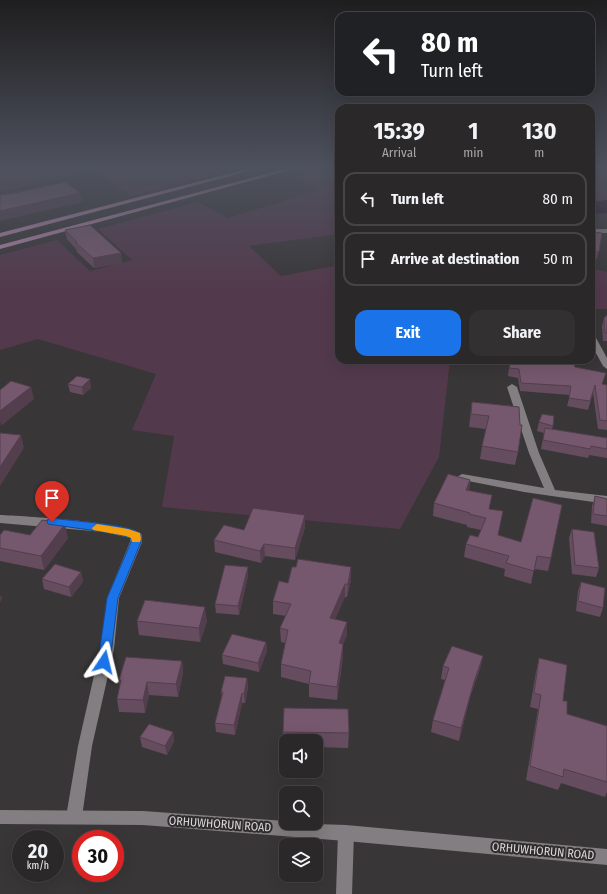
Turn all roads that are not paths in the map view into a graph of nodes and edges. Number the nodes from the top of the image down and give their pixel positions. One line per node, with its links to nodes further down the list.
1 (93, 211): 5 (main road)
2 (135, 211): 6 (main road)
3 (595, 231): 4 (street)
4 (607, 231)
5 (0, 235)
6 (0, 247)
7 (595, 344): 8 (street)
8 (607, 366)
9 (512, 387): 11 (street)
10 (462, 477): 11 (street)
11 (551, 493): 12 (street)
12 (607, 500)
13 (0, 519): 15 (street)
14 (0, 816): 15 (street, ORHUWHORUN ROAD)
15 (74, 817): 16 (street, ORHUWHORUN ROAD)
16 (346, 833): 17 (street, ORHUWHORUN ROAD); 18 (street)
17 (607, 857)
18 (344, 894)

